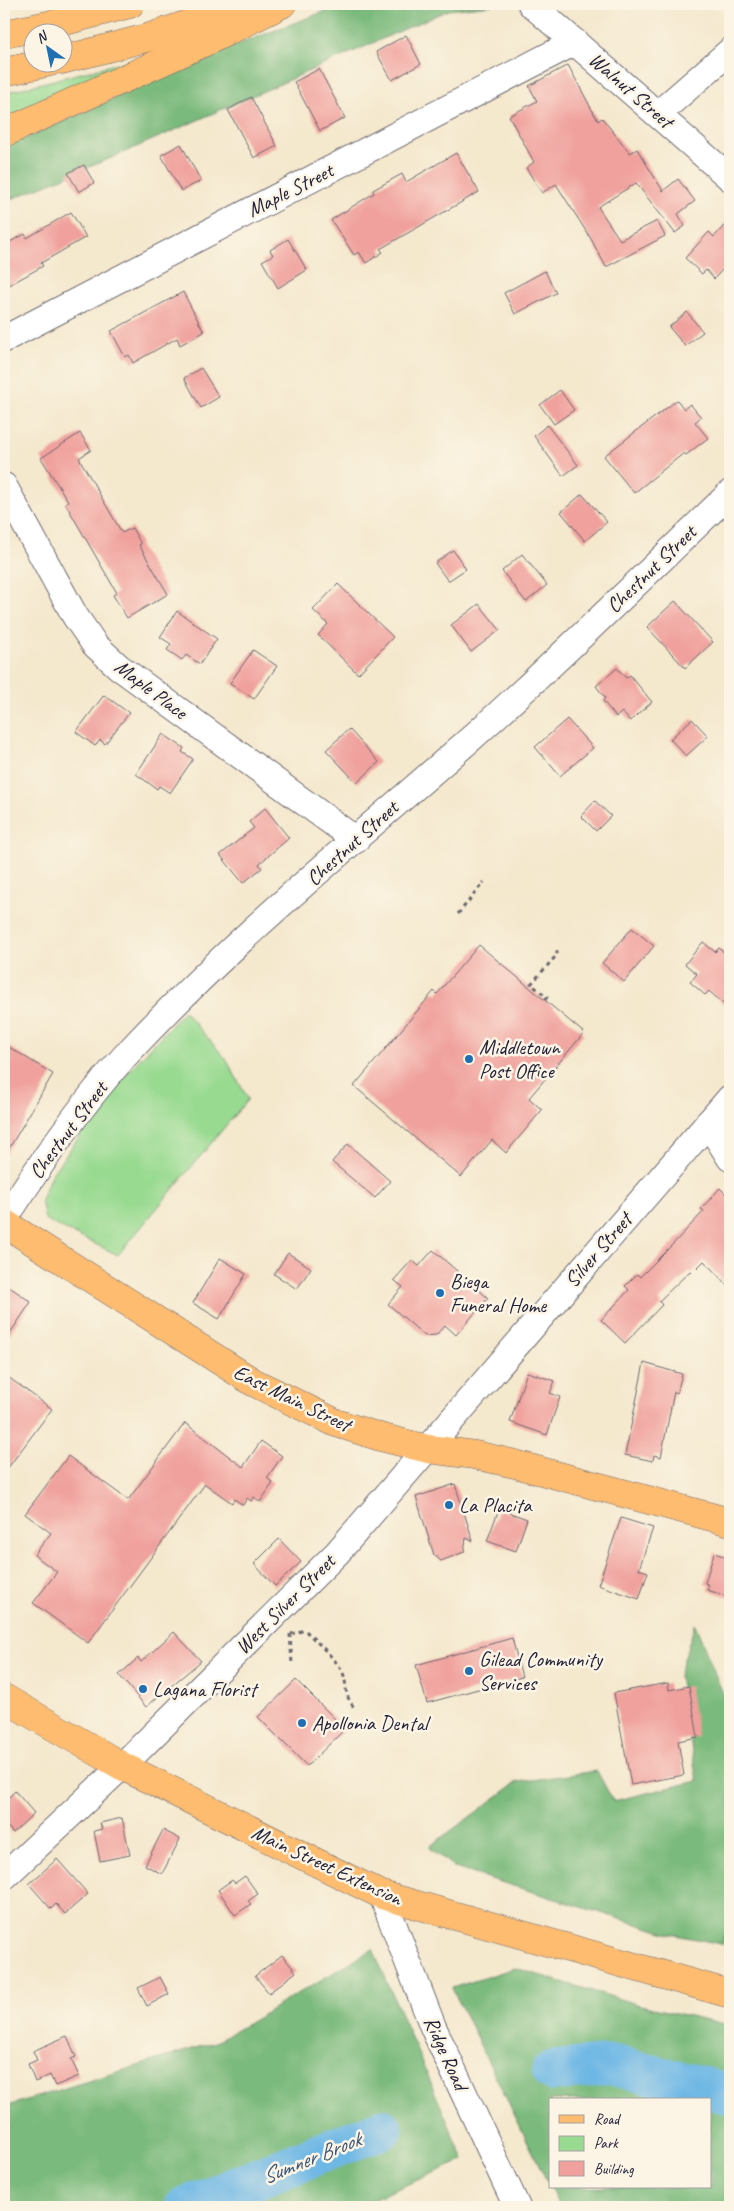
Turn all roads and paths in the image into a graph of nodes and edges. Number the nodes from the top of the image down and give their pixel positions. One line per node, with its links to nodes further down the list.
1 (130, 4): 5 (main road)
2 (247, 4): 8 (main road)
3 (282, 4): 12 (main road)
4 (531, 4): 6 (street, Walnut Street)
5 (4, 34)
6 (575, 42): 11 (street, Walnut Street); 14 (street, Maple Street)
7 (730, 51): 11 (street)
8 (72, 57)
9 (22, 68): 10 (main road)
10 (4, 72)
11 (659, 113): 13 (street, Walnut Street)
12 (4, 133)
13 (730, 178)
14 (4, 339)
15 (4, 486): 17 (street, Maple Place)
16 (730, 493): 17 (street, Chestnut Street)
17 (356, 840): 25 (street, Chestnut Street)
18 (484, 882): 19 (path)
19 (458, 914)
20 (557, 947): 21 (path)
21 (545, 1000)
22 (730, 1098): 23 (street, Silver Street)
23 (708, 1123): 24 (street); 26 (street, Silver Street)
24 (730, 1158)
25 (4, 1221): 26 (main road, East Main Street)
26 (428, 1449): 27 (main road, East Main Street); 33 (street, West Silver Street)
27 (730, 1522)
28 (284, 1628): 29 (path)
29 (291, 1635): 30 (path); 32 (path)
30 (292, 1664)
31 (4, 1698): 33 (main road, Main Street Extension)
32 (355, 1709)
33 (122, 1766): 34 (street, West Silver Street); 35 (main road, Main Street Extension)
34 (4, 1877)
35 (382, 1895): 36 (main road, Main Street Extension); 37 (street, Ridge Road)
36 (730, 1994)
37 (517, 2207)

